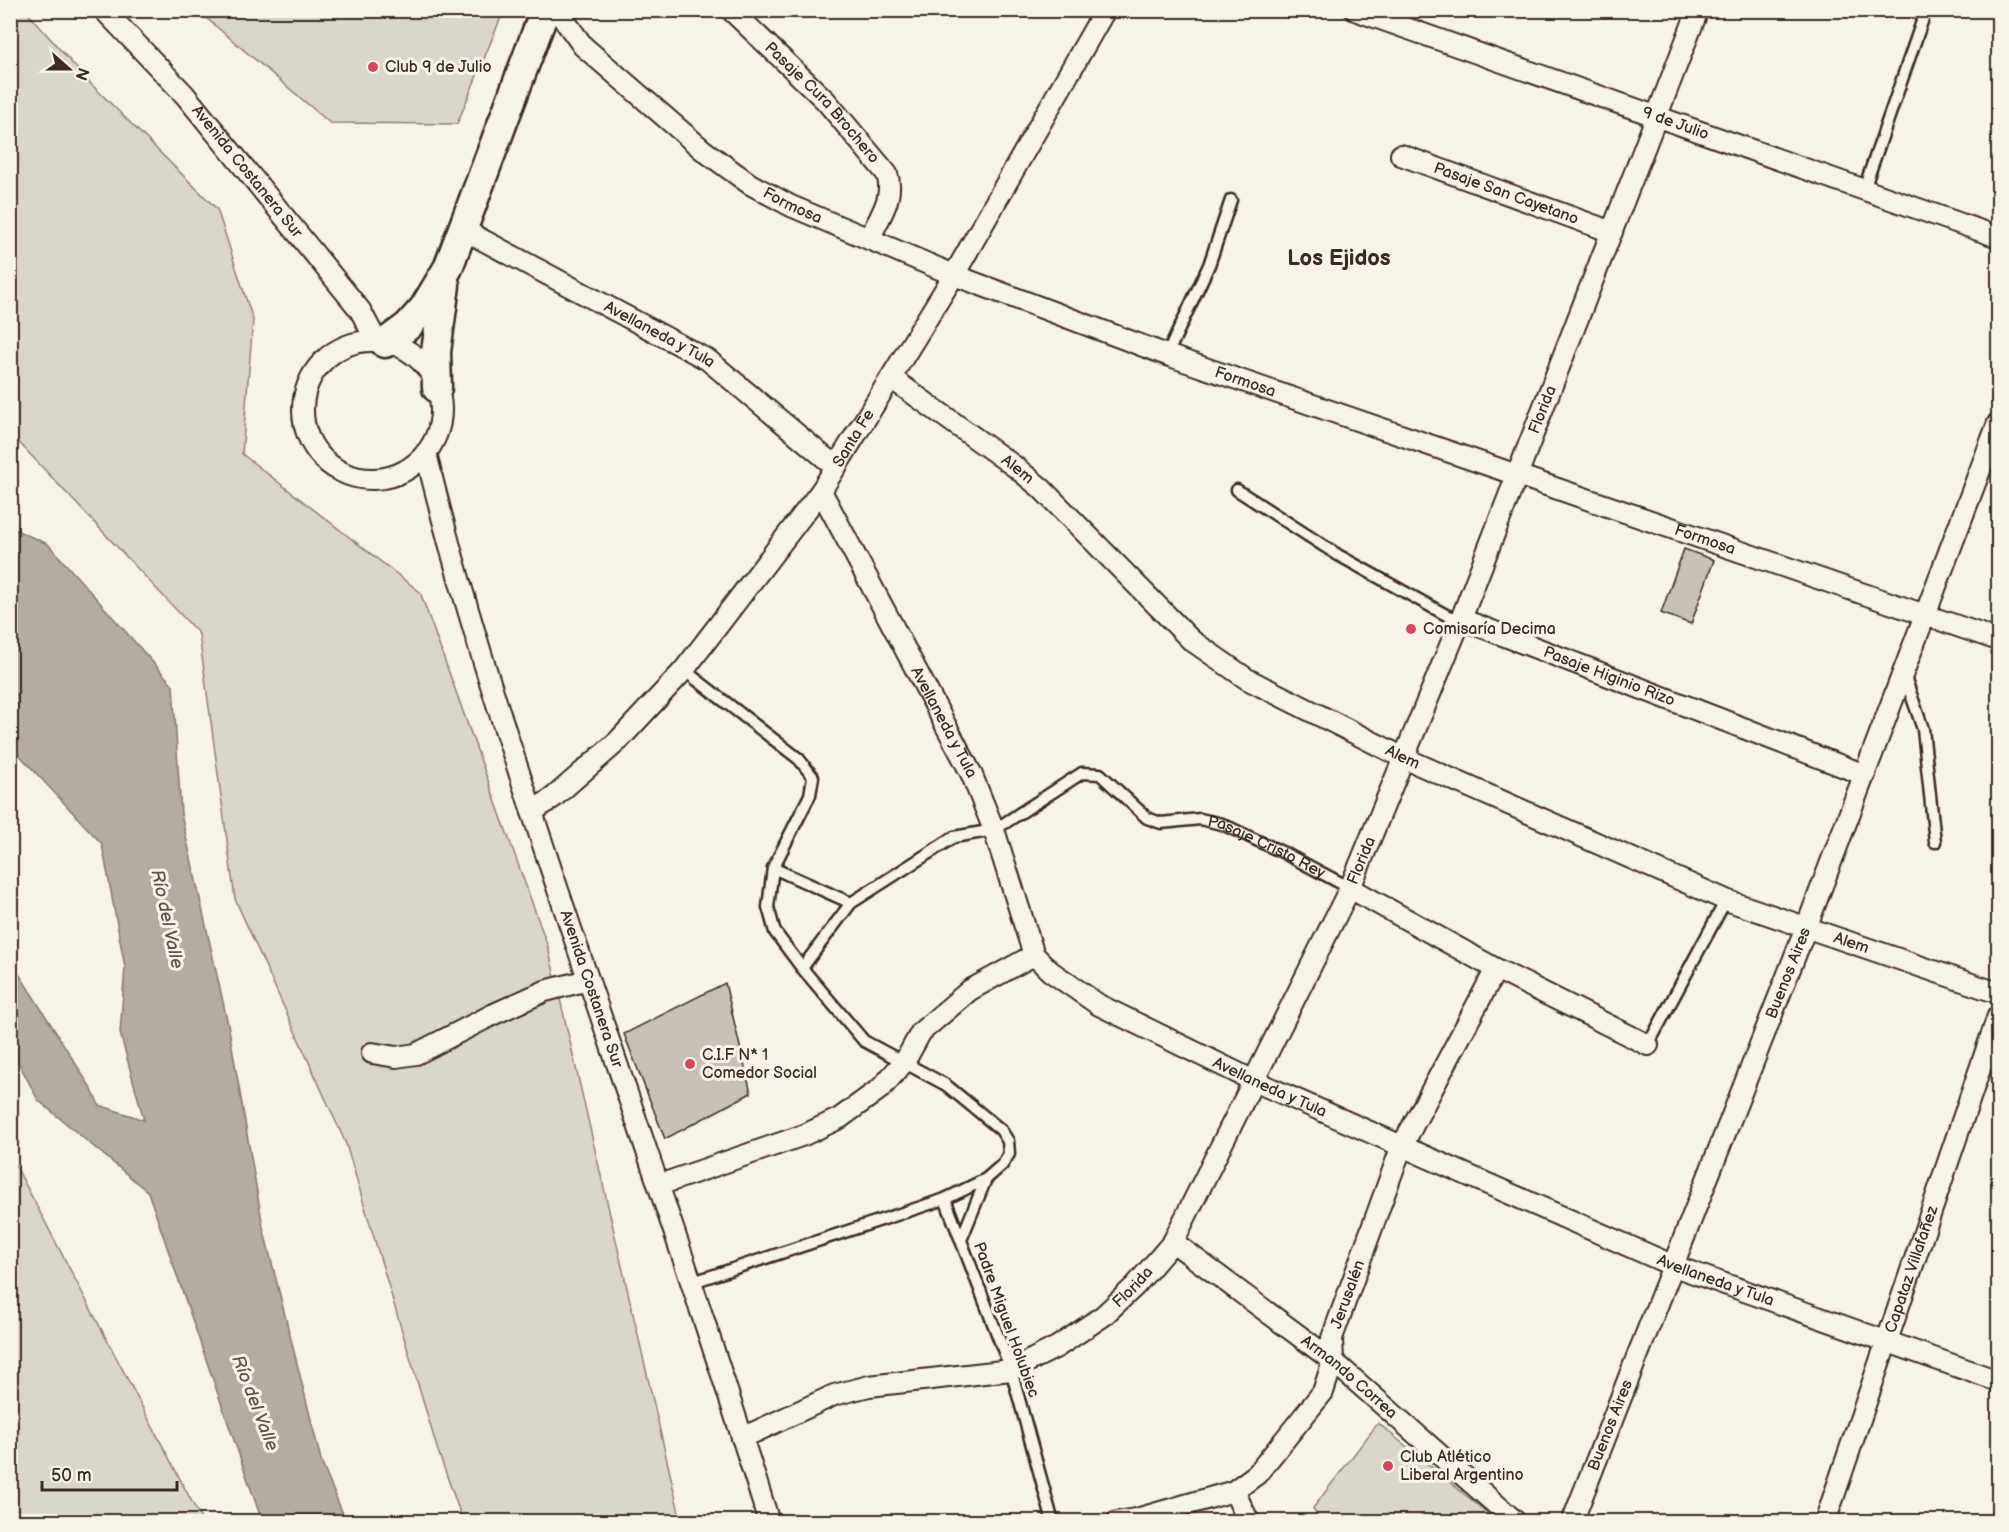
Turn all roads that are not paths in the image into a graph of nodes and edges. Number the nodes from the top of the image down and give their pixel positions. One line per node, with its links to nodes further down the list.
1 (104, 10): 19 (street, Avenida Costanera Sur)
2 (545, 10): 13 (street)
3 (556, 10): 16 (street, Formosa)
4 (731, 10): 16 (street, Pasaje Cura Brochero)
5 (1105, 10): 18 (street, Santa Fe)
6 (1355, 10): 9 (street, 9 de Julio)
7 (1698, 10): 9 (street, Florida)
8 (1926, 10): 11 (lane)
9 (1657, 117): 11 (street, 9 de Julio); 14 (street, Florida)
10 (1401, 155): 14 (street, Pasaje San Cayetano)
11 (1864, 189): 15 (street, 9 de Julio)
12 (1232, 200): 20 (lane)
13 (462, 229): 17 (street); 25 (street, Avellaneda y Tula)
14 (1612, 232): 26 (street, Florida)
15 (1998, 237)
16 (869, 239): 18 (street, Formosa)
17 (448, 268): 19 (street); 22 (street)
18 (954, 275): 20 (street, Formosa); 21 (street, Santa Fe)
19 (381, 343): 22 (street); 24 (street)
20 (1167, 355): 26 (street, Formosa)
21 (891, 378): 25 (street, Santa Fe); 34 (street, Alem)
22 (437, 388): 24 (street)
23 (1998, 423): 29 (street, Buenos Aires)
24 (426, 453): 36 (street, Avenida Costanera Sur)
25 (836, 467): 28 (street, Santa Fe)
26 (1518, 476): 29 (street, Formosa); 30 (street, Florida)
27 (1237, 490): 30 (lane, Pasaje Higinio Rizo)
28 (820, 491): 32 (street, Santa Fe); 37 (street, Avellaneda y Tula)
29 (1924, 615): 31 (street, Formosa); 33 (street, Buenos Aires)
30 (1461, 620): 34 (street, Florida); 35 (street, Pasaje Higinio Rizo)
31 (1998, 640)
32 (684, 670): 36 (street, Santa Fe); 39 (lane)
33 (1903, 671): 35 (street, Buenos Aires); 38 (lane)
34 (1404, 758): 40 (street, Florida); 41 (street, Alem)
35 (1865, 775): 43 (street, Buenos Aires)
36 (532, 812): 47 (street, Avenida Costanera Sur)
37 (994, 830): 40 (lane, Pasaje Cristo Rey); 42 (lane, Pasaje Cristo Rey); 44 (street, Avellaneda y Tula)
38 (1935, 842)
39 (773, 868): 42 (lane); 45 (lane)
40 (1350, 888): 46 (street, Pasaje Cristo Rey); 53 (street, Florida)
41 (1726, 900): 43 (street, Alem); 50 (lane, Pasaje Cristo Rey)
42 (851, 903): 45 (lane, Pasaje Cristo Rey)
43 (1806, 928): 48 (street, Alem); 60 (street, Buenos Aires)
44 (1034, 955): 52 (street); 53 (street, Avellaneda y Tula)
45 (802, 968): 52 (lane)
46 (1496, 969): 50 (street, Pasaje Cristo Rey); 54 (street, Jerusalén)
47 (588, 980): 51 (street); 56 (street, Avenida Costanera Sur)
48 (1998, 993)
49 (1998, 1016): 62 (street, Capataz Villafañez)
50 (1648, 1045)
51 (372, 1053)
52 (905, 1061): 55 (lane); 56 (street)
53 (1254, 1081): 54 (street, Avellaneda y Tula); 59 (street, Florida)
54 (1401, 1148): 60 (street, Avellaneda y Tula); 63 (street, Jerusalén)
55 (986, 1179): 57 (lane); 58 (lane)
56 (659, 1185): 61 (street, Avenida Costanera Sur)
57 (945, 1199): 58 (lane, Padre Miguel Holubiec); 61 (lane)
58 (961, 1240): 64 (lane, Padre Miguel Holubiec)
59 (1173, 1242): 63 (street, Armando Correa); 64 (street, Florida)
60 (1674, 1266): 62 (street, Avellaneda y Tula); 73 (street, Buenos Aires)
61 (690, 1283): 66 (street, Avenida Costanera Sur)
62 (1886, 1342): 65 (street, Avellaneda y Tula); 74 (street, Capataz Villafañez)
63 (1333, 1361): 67 (street, Jerusalén); 72 (street, Armando Correa)
64 (1011, 1370): 66 (street, Florida); 69 (lane, Padre Miguel Holubiec)
65 (1998, 1381)
66 (742, 1437): 68 (street, Avenida Costanera Sur)
67 (1234, 1491): 70 (street, Jerusalén); 71 (street)
68 (769, 1521)
69 (1053, 1521)
70 (1117, 1521)
71 (1249, 1521)
72 (1516, 1521)
73 (1572, 1521)
74 (1825, 1521)

